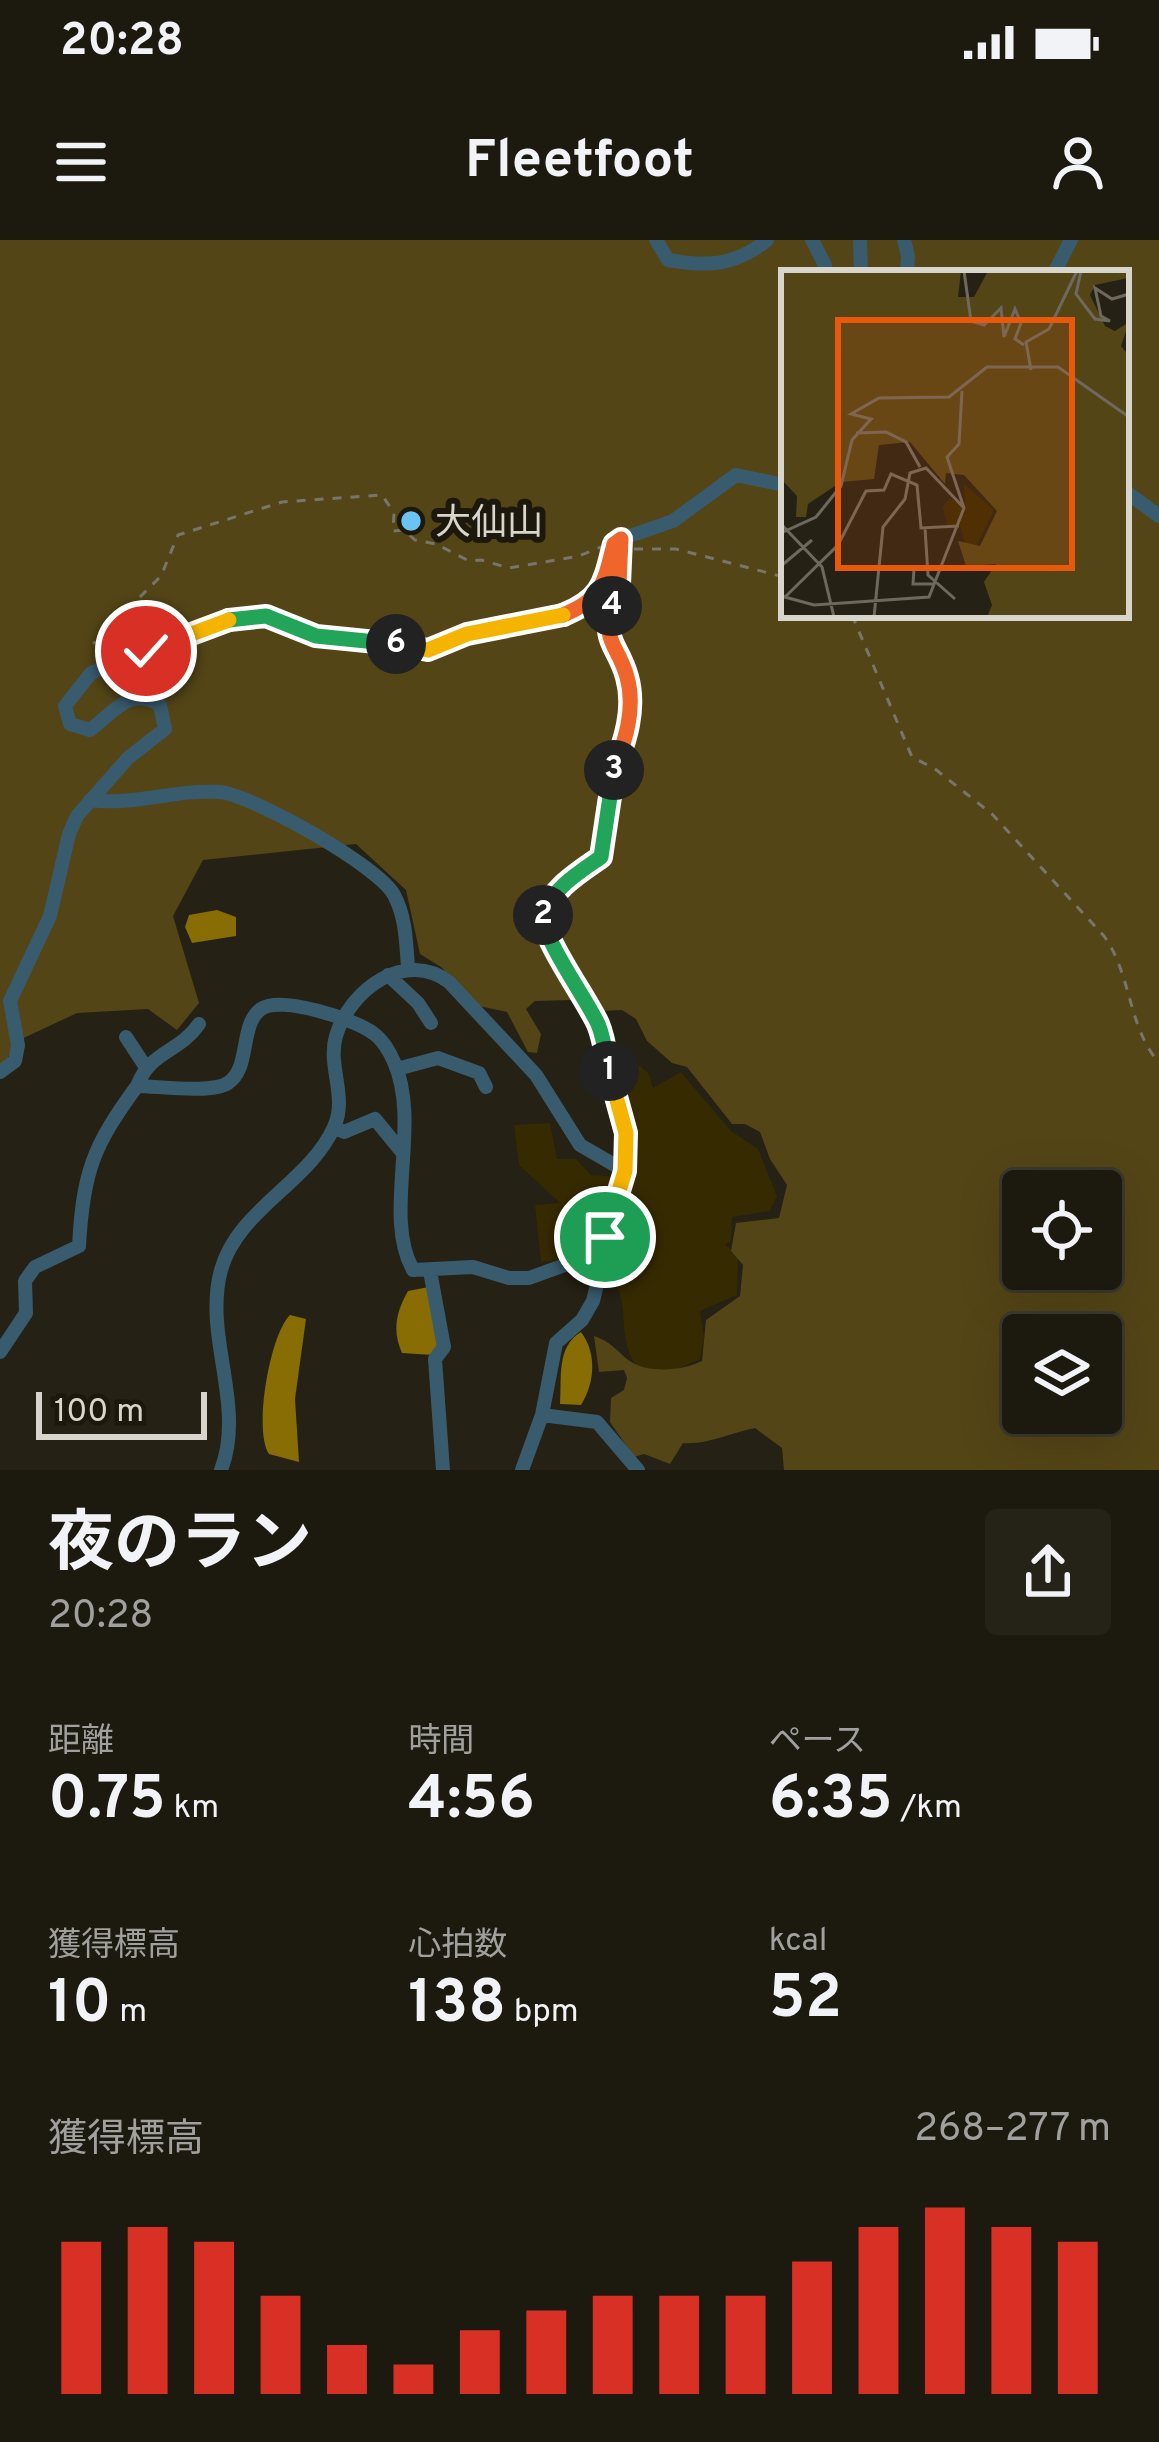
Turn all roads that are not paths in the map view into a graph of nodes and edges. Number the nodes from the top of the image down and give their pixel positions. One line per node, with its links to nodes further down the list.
1 (656, 240): 2 (street)
2 (767, 240)
3 (812, 240): 7 (street)
4 (860, 240): 8 (street)
5 (904, 240): 9 (street)
6 (1071, 240): 10 (street)
7 (824, 270)
8 (861, 270)
9 (907, 270)
10 (1056, 270)
11 (781, 484): 14 (street)
12 (1129, 494): 13 (street)
13 (1159, 516)
14 (618, 543): 15 (street); 29 (street)
15 (90, 800): 16 (street); 24 (street)
16 (409, 968): 17 (street); 29 (street)
17 (388, 975): 18 (street); 19 (street)
18 (343, 1022): 23 (street); 25 (street); 27 (street)
19 (431, 1023)
20 (199, 1024): 22 (street)
21 (126, 1037): 22 (street)
22 (145, 1066): 25 (street)
23 (397, 1069): 26 (street); 28 (street)
24 (0, 1072)
25 (137, 1086): 32 (street)
26 (487, 1087)
27 (334, 1127): 28 (street); 34 (street)
28 (402, 1152): 31 (street)
29 (625, 1171): 30 (street)
30 (600, 1261): 31 (street); 33 (street)
31 (430, 1271): 35 (street)
32 (0, 1352)
33 (542, 1415): 36 (street); 37 (street)
34 (220, 1470)
35 (443, 1470)
36 (522, 1470)
37 (638, 1470)

